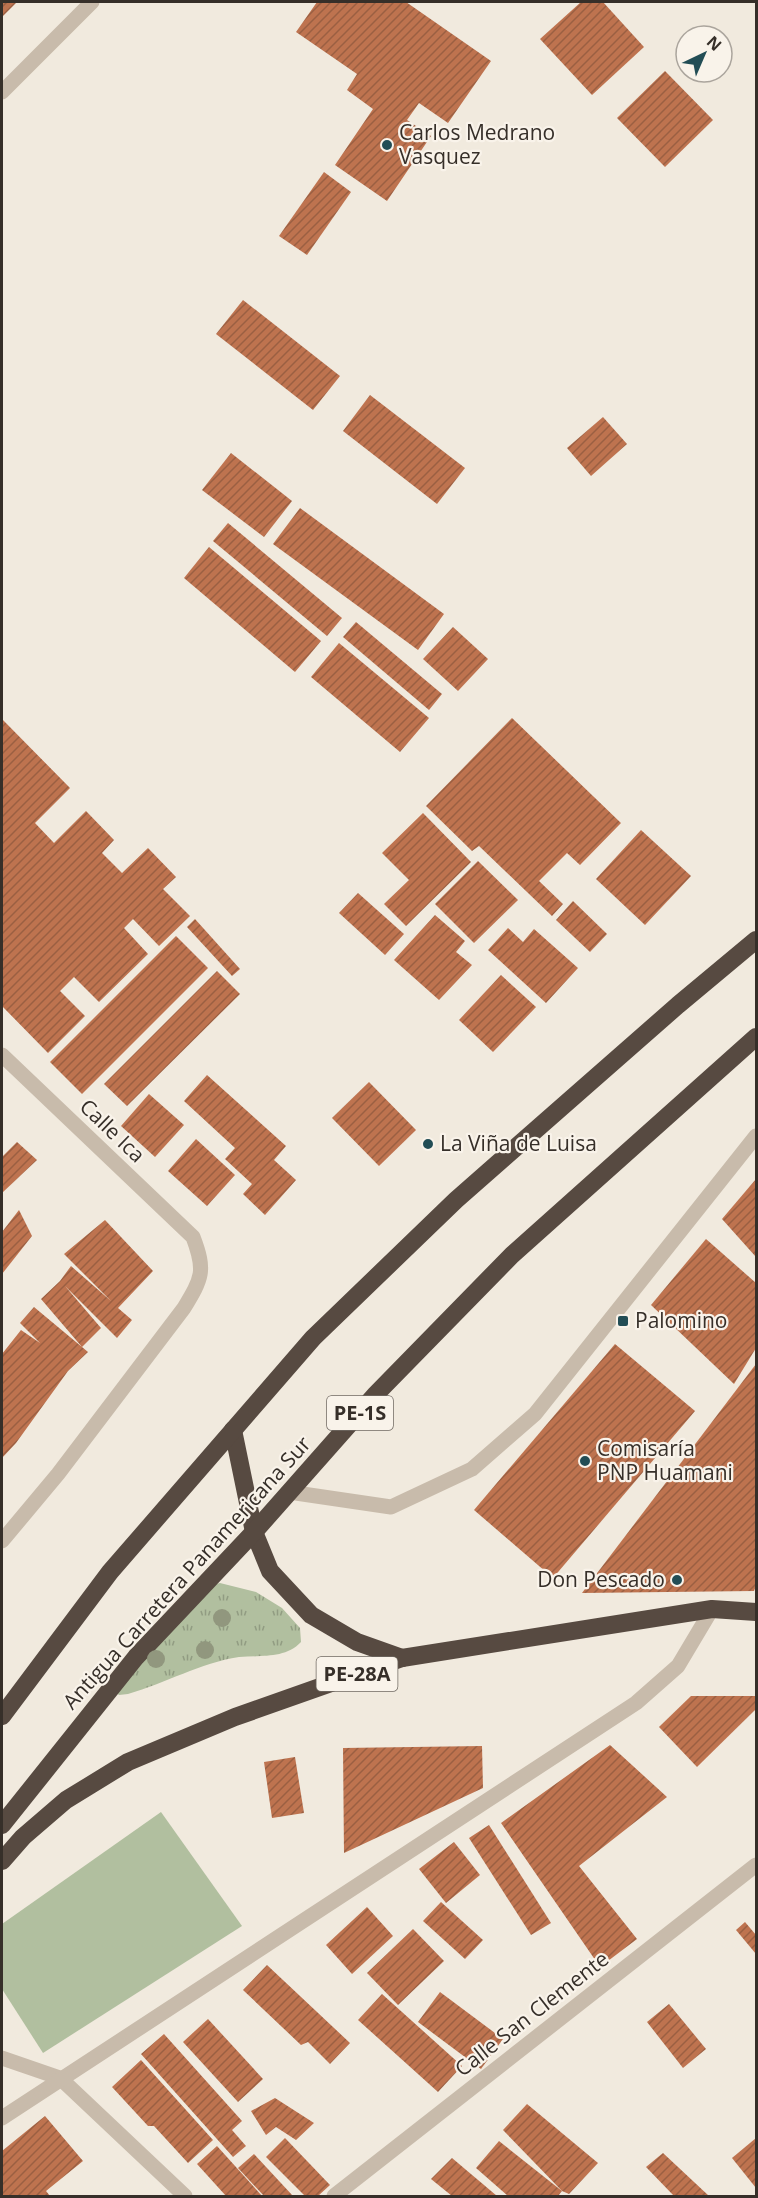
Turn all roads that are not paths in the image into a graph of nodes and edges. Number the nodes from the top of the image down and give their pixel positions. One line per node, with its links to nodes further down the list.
1 (92, 2): 2 (street)
2 (2, 92)
3 (756, 940): 7 (highway)
4 (756, 1037): 8 (highway, Antigua Carretera Panamericana Sur / PE-1S)
5 (2, 1055): 10 (street, Calle Ica)
6 (756, 1136): 8 (street)
7 (233, 1430): 9 (highway, PE-28A); 14 (highway)
8 (289, 1492): 9 (highway, Antigua Carretera Panamericana Sur / PE-1S)
9 (254, 1532): 13 (highway, PE-28A); 15 (highway, Antigua Carretera Panamericana Sur / PE-1S)
10 (2, 1541)
11 (712, 1610): 12 (highway, PE-28A); 13 (highway, PE-28A); 19 (street)
12 (756, 1611)
13 (402, 1658): 16 (highway, PE-28A)
14 (2, 1716)
15 (2, 1826)
16 (2, 1860)
17 (756, 1865): 22 (street, Calle San Clemente)
18 (2, 2058): 19 (street)
19 (60, 2078): 20 (street); 21 (street)
20 (2, 2118)
21 (185, 2196)
22 (334, 2196)

